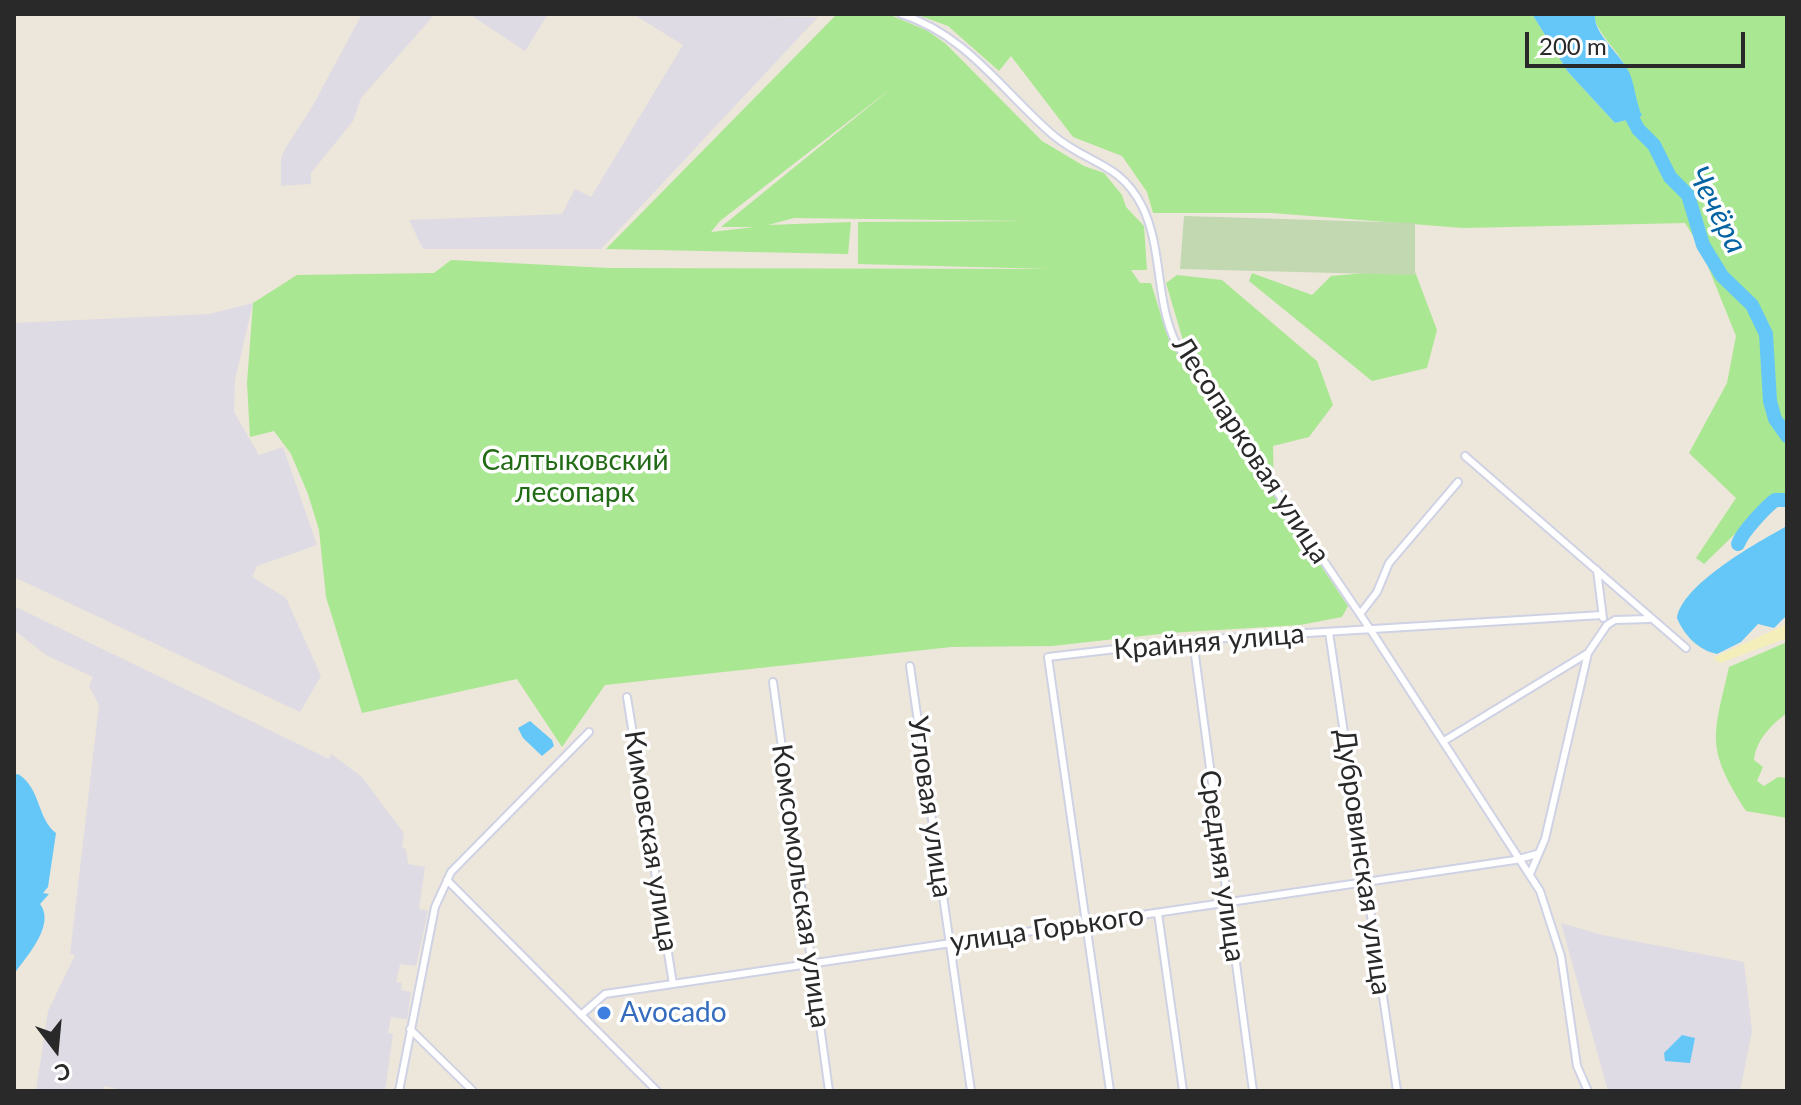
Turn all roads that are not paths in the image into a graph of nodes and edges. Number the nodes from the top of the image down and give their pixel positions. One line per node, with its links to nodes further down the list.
1 (901, 14): 5 (street, Лесопарковая улица)
2 (1465, 456): 4 (street)
3 (1458, 482): 5 (street)
4 (1596, 568): 6 (street); 7 (street)
5 (1360, 614): 9 (street, Лесопарковая улица)
6 (1602, 615): 8 (street); 9 (street, Крайняя улица)
7 (1649, 619): 8 (street); 12 (street)
8 (1607, 625): 13 (street)
9 (1370, 629): 10 (street, Крайняя улица); 18 (street, Лесопарковая улица)
10 (1329, 632): 11 (street, Крайняя улица); 23 (street, Дубровинская улица)
11 (1193, 640): 24 (street, Средняя улица); 26 (street, Крайняя улица)
12 (1686, 648)
13 (1588, 653): 18 (street); 19 (street)
14 (910, 666): 27 (street, Угловая улица)
15 (773, 682): 28 (street, Комсомольская улица)
16 (627, 697): 29 (street, Кимовская улица)
17 (589, 732): 22 (street)
18 (1444, 741): 20 (street, Лесопарковая улица)
19 (1537, 854): 20 (street, улица Горького); 21 (street)
20 (1520, 859): 21 (street, Лесопарковая улица); 23 (street, улица Горького)
21 (1530, 874): 41 (street, Лесопарковая улица)
22 (447, 880): 30 (street); 31 (street)
23 (1366, 882): 24 (street, улица Горького); 40 (street, Дубровинская улица)
24 (1227, 903): 25 (street, улица Горького); 39 (street, Средняя улица)
25 (1158, 913): 26 (street, улица Горького); 38 (street)
26 (1086, 923): 27 (street, улица Горького); 37 (street)
27 (950, 943): 28 (street, улица Горького); 36 (street, Угловая улица)
28 (813, 964): 29 (street, улица Горького); 35 (street, Комсомольская улица)
29 (673, 984): 30 (street, улица Горького)
30 (581, 1015): 34 (street)
31 (410, 1029): 32 (street); 33 (street)
32 (399, 1091)
33 (473, 1091)
34 (657, 1091)
35 (829, 1091)
36 (971, 1091)
37 (1110, 1091)
38 (1183, 1091)
39 (1253, 1091)
40 (1397, 1091)
41 (1588, 1091)

